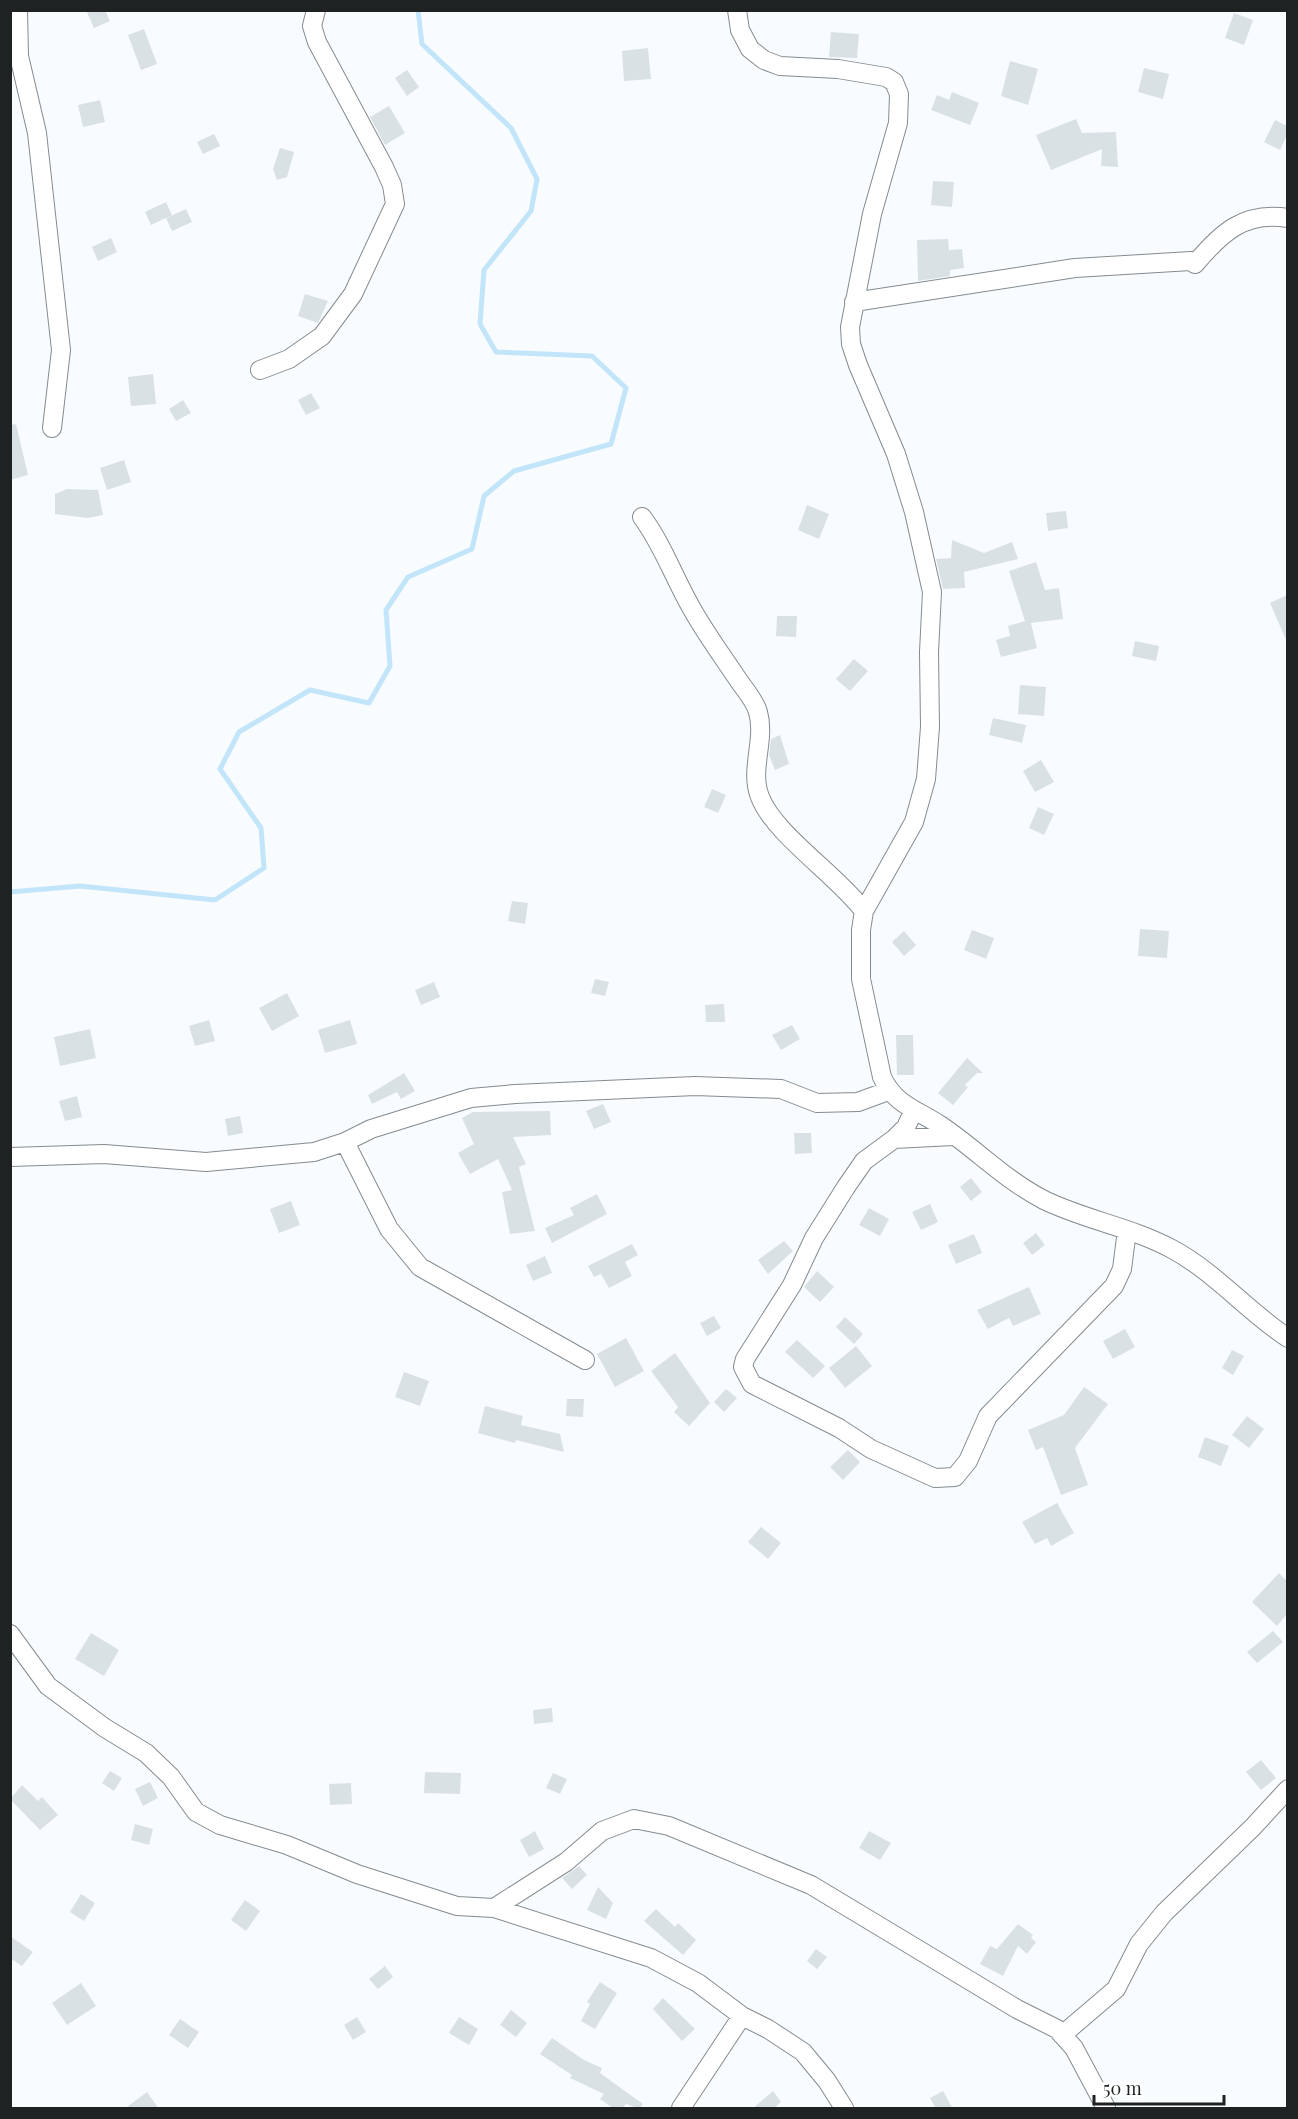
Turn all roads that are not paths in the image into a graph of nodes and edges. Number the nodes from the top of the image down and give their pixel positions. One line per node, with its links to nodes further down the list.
1 (18, 10): 7 (street)
2 (315, 10): 6 (street)
3 (737, 10): 5 (street)
4 (1287, 218): 5 (street)
5 (854, 302): 9 (street)
6 (260, 370)
7 (52, 428)
8 (642, 517): 9 (street)
9 (864, 911): 10 (street)
10 (888, 1091): 11 (street); 14 (street)
11 (913, 1112): 12 (street); 13 (street)
12 (953, 1136): 13 (street); 16 (street)
13 (894, 1139): 16 (street)
14 (345, 1142): 15 (street); 18 (street)
15 (10, 1157)
16 (1127, 1230): 17 (street)
17 (1287, 1338)
18 (585, 1360)
19 (10, 1634): 21 (street)
20 (1287, 1789): 23 (street)
21 (494, 1908): 22 (street); 23 (street)
22 (742, 2016): 24 (street); 25 (street)
23 (1062, 2035): 26 (street)
24 (681, 2109)
25 (844, 2109)
26 (1106, 2109)

